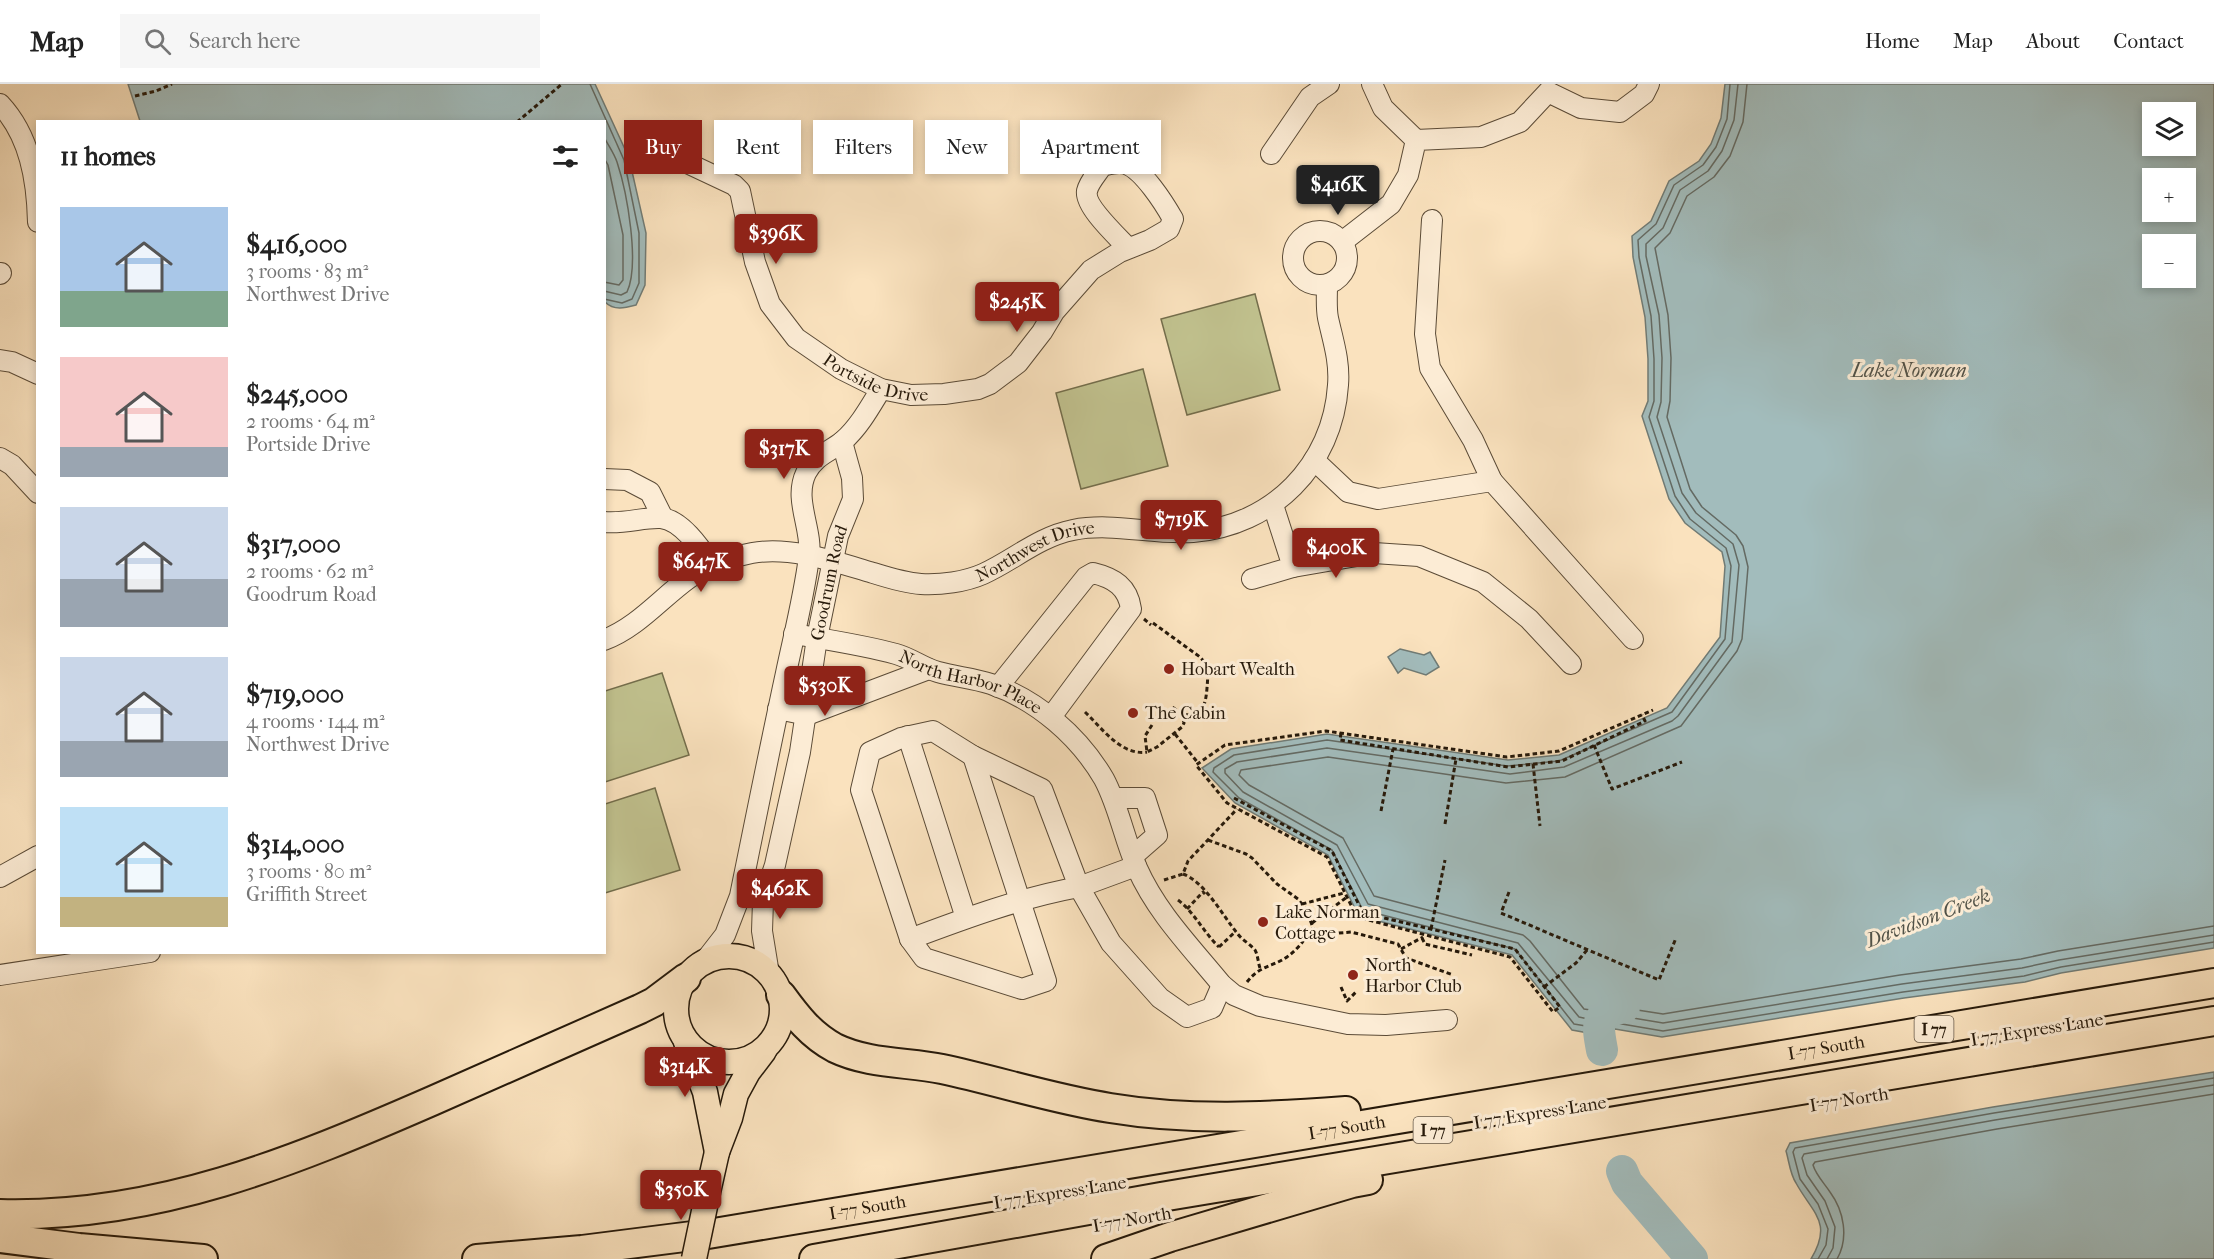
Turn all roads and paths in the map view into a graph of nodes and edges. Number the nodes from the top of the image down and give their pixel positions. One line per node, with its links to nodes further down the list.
1 (172, 84): 7 (path)
2 (562, 84): 9 (path)
3 (1329, 84): 11 (street)
4 (1372, 84): 10 (street)
5 (1649, 84): 6 (street)
6 (1549, 88): 10 (street)
7 (135, 96)
8 (0, 104): 13 (street)
9 (519, 120)
10 (1416, 141): 15 (street)
11 (1271, 154)
12 (702, 170): 20 (street, Portside Drive)
13 (36, 185)
14 (1432, 220): 25 (street)
15 (1342, 242): 17 (street); 17 (street)
16 (1128, 248): 16 (street); 20 (street, Portside Drive)
17 (1327, 285): 23 (street, Northwest Drive)
18 (0, 360): 19 (street)
19 (36, 373)
20 (881, 390): 21 (street, Goodrum Road)
21 (842, 442): 30 (street, Goodrum Road); 31 (street, Goodrum Road)
22 (0, 458): 26 (street)
23 (1314, 460): 25 (street); 27 (street, Northwest Drive)
24 (606, 479): 28 (street)
25 (1492, 481): 39 (street)
26 (36, 491)
27 (1273, 505): 31 (street, Northwest Drive); 33 (street)
28 (663, 518): 29 (street); 32 (street)
29 (606, 522)
30 (810, 556): 31 (street, Northwest Drive); 32 (street, Northwest Drive); 36 (street, Goodrum Road)
31 (833, 561): 37 (street, Goodrum Road)
32 (712, 565): 38 (street, Northwest Drive)
33 (1293, 567): 34 (street); 40 (street)
34 (1252, 579)
35 (1153, 623): 48 (path)
36 (794, 634): 37 (street, North Harbor Place); 44 (street, Goodrum Road)
37 (817, 638): 41 (street, North Harbor Place); 47 (street, Goodrum Road)
38 (606, 639)
39 (1633, 639)
40 (1571, 664)
41 (929, 669): 42 (street, North Harbor Place); 47 (street)
42 (998, 687): 50 (street, North Harbor Place); 50 (street)
43 (1172, 707): 48 (path)
44 (778, 709): 47 (street); 103 (street, Goodrum Road)
45 (1653, 710): 49 (path)
46 (1085, 712): 57 (path)
47 (807, 714): 107 (street, Goodrum Road)
48 (1182, 714): 53 (path)
49 (1642, 715): 52 (path); 55 (path)
50 (1051, 717): 63 (street, North Harbor Place)
51 (1152, 725): 57 (path)
52 (1341, 733): 56 (path); 61 (path)
53 (1175, 734): 57 (path); 61 (path)
54 (908, 736): 58 (street); 89 (street); 96 (street)
55 (1594, 745): 60 (path); 62 (path)
56 (1393, 749): 59 (path); 66 (path)
57 (1148, 752)
58 (973, 756): 78 (street); 84 (street)
59 (1456, 759): 62 (path); 67 (path)
60 (1682, 762)
61 (1198, 764): 65 (path)
62 (1533, 764): 68 (path)
63 (1112, 795): 72 (street, North Harbor Place); 72 (street)
64 (1234, 798): 77 (path)
65 (1237, 808): 69 (path); 80 (path)
66 (1381, 811)
67 (1445, 824)
68 (1540, 826)
69 (1208, 840): 73 (path); 86 (path)
70 (36, 856): 74 (street)
71 (1445, 860): 92 (path)
72 (1135, 861): 78 (street); 109 (street, North Harbor Place)
73 (1183, 874): 75 (path); 97 (path)
74 (0, 877)
75 (1168, 879)
76 (1163, 880): 79 (path)
77 (1347, 881): 90 (path); 92 (path)
78 (1079, 887): 84 (street); 109 (street)
79 (1166, 889)
80 (1345, 892): 82 (path); 86 (path)
81 (1509, 892): 99 (path)
82 (1347, 897): 90 (path); 91 (path)
83 (1174, 898): 87 (path)
84 (1020, 900): 89 (street); 96 (street)
85 (1213, 902): 87 (path)
86 (1302, 904): 91 (path)
87 (1187, 909): 88 (path); 97 (path)
88 (1183, 913)
89 (966, 918): 96 (street)
90 (1365, 919): 93 (path)
91 (1312, 926): 98 (path); 102 (path)
92 (1431, 929): 111 (path)
93 (1427, 935): 94 (path); 111 (path)
94 (1422, 938): 98 (path); 101 (path)
95 (1676, 938): 99 (path)
96 (910, 939)
97 (1247, 943): 102 (path)
98 (1401, 950): 105 (path)
99 (1587, 950): 111 (path)
100 (137, 954): 104 (street)
101 (1472, 955)
102 (1260, 969): 108 (path)
103 (695, 970): 107 (main road); 116 (main road); 122 (highway)
104 (0, 975)
105 (1454, 975)
106 (2214, 983): 119 (highway, I-77 South / I 77)
107 (775, 984): 118 (main road); 119 (highway)
108 (1245, 984)
109 (1222, 985): 114 (street, North Harbor Place)
110 (1341, 987): 112 (path)
111 (1544, 987)
112 (1357, 991)
113 (2214, 1000): 128 (highway, I 77 Express Lane / I 77)
114 (1447, 1020)
115 (2214, 1022): 130 (highway, I 77 Express Lane / I 77)
116 (682, 1035): 118 (main road); 120 (main road)
117 (2214, 1039): 121 (highway, I-77 North / I 77)
118 (765, 1050): 120 (main road)
119 (1536, 1096): 127 (highway, I-77 South / I 77)
120 (717, 1152): 129 (main road, bridge)
121 (1352, 1183): 131 (highway, I-77 North / I 77); 132 (highway)
122 (0, 1214)
123 (0, 1238): 126 (highway)
124 (0, 1255): 125 (highway)
125 (31, 1259)
126 (203, 1259)
127 (477, 1259)
128 (652, 1259)
129 (694, 1259)
130 (814, 1259)
131 (911, 1259)
132 (1106, 1259)

